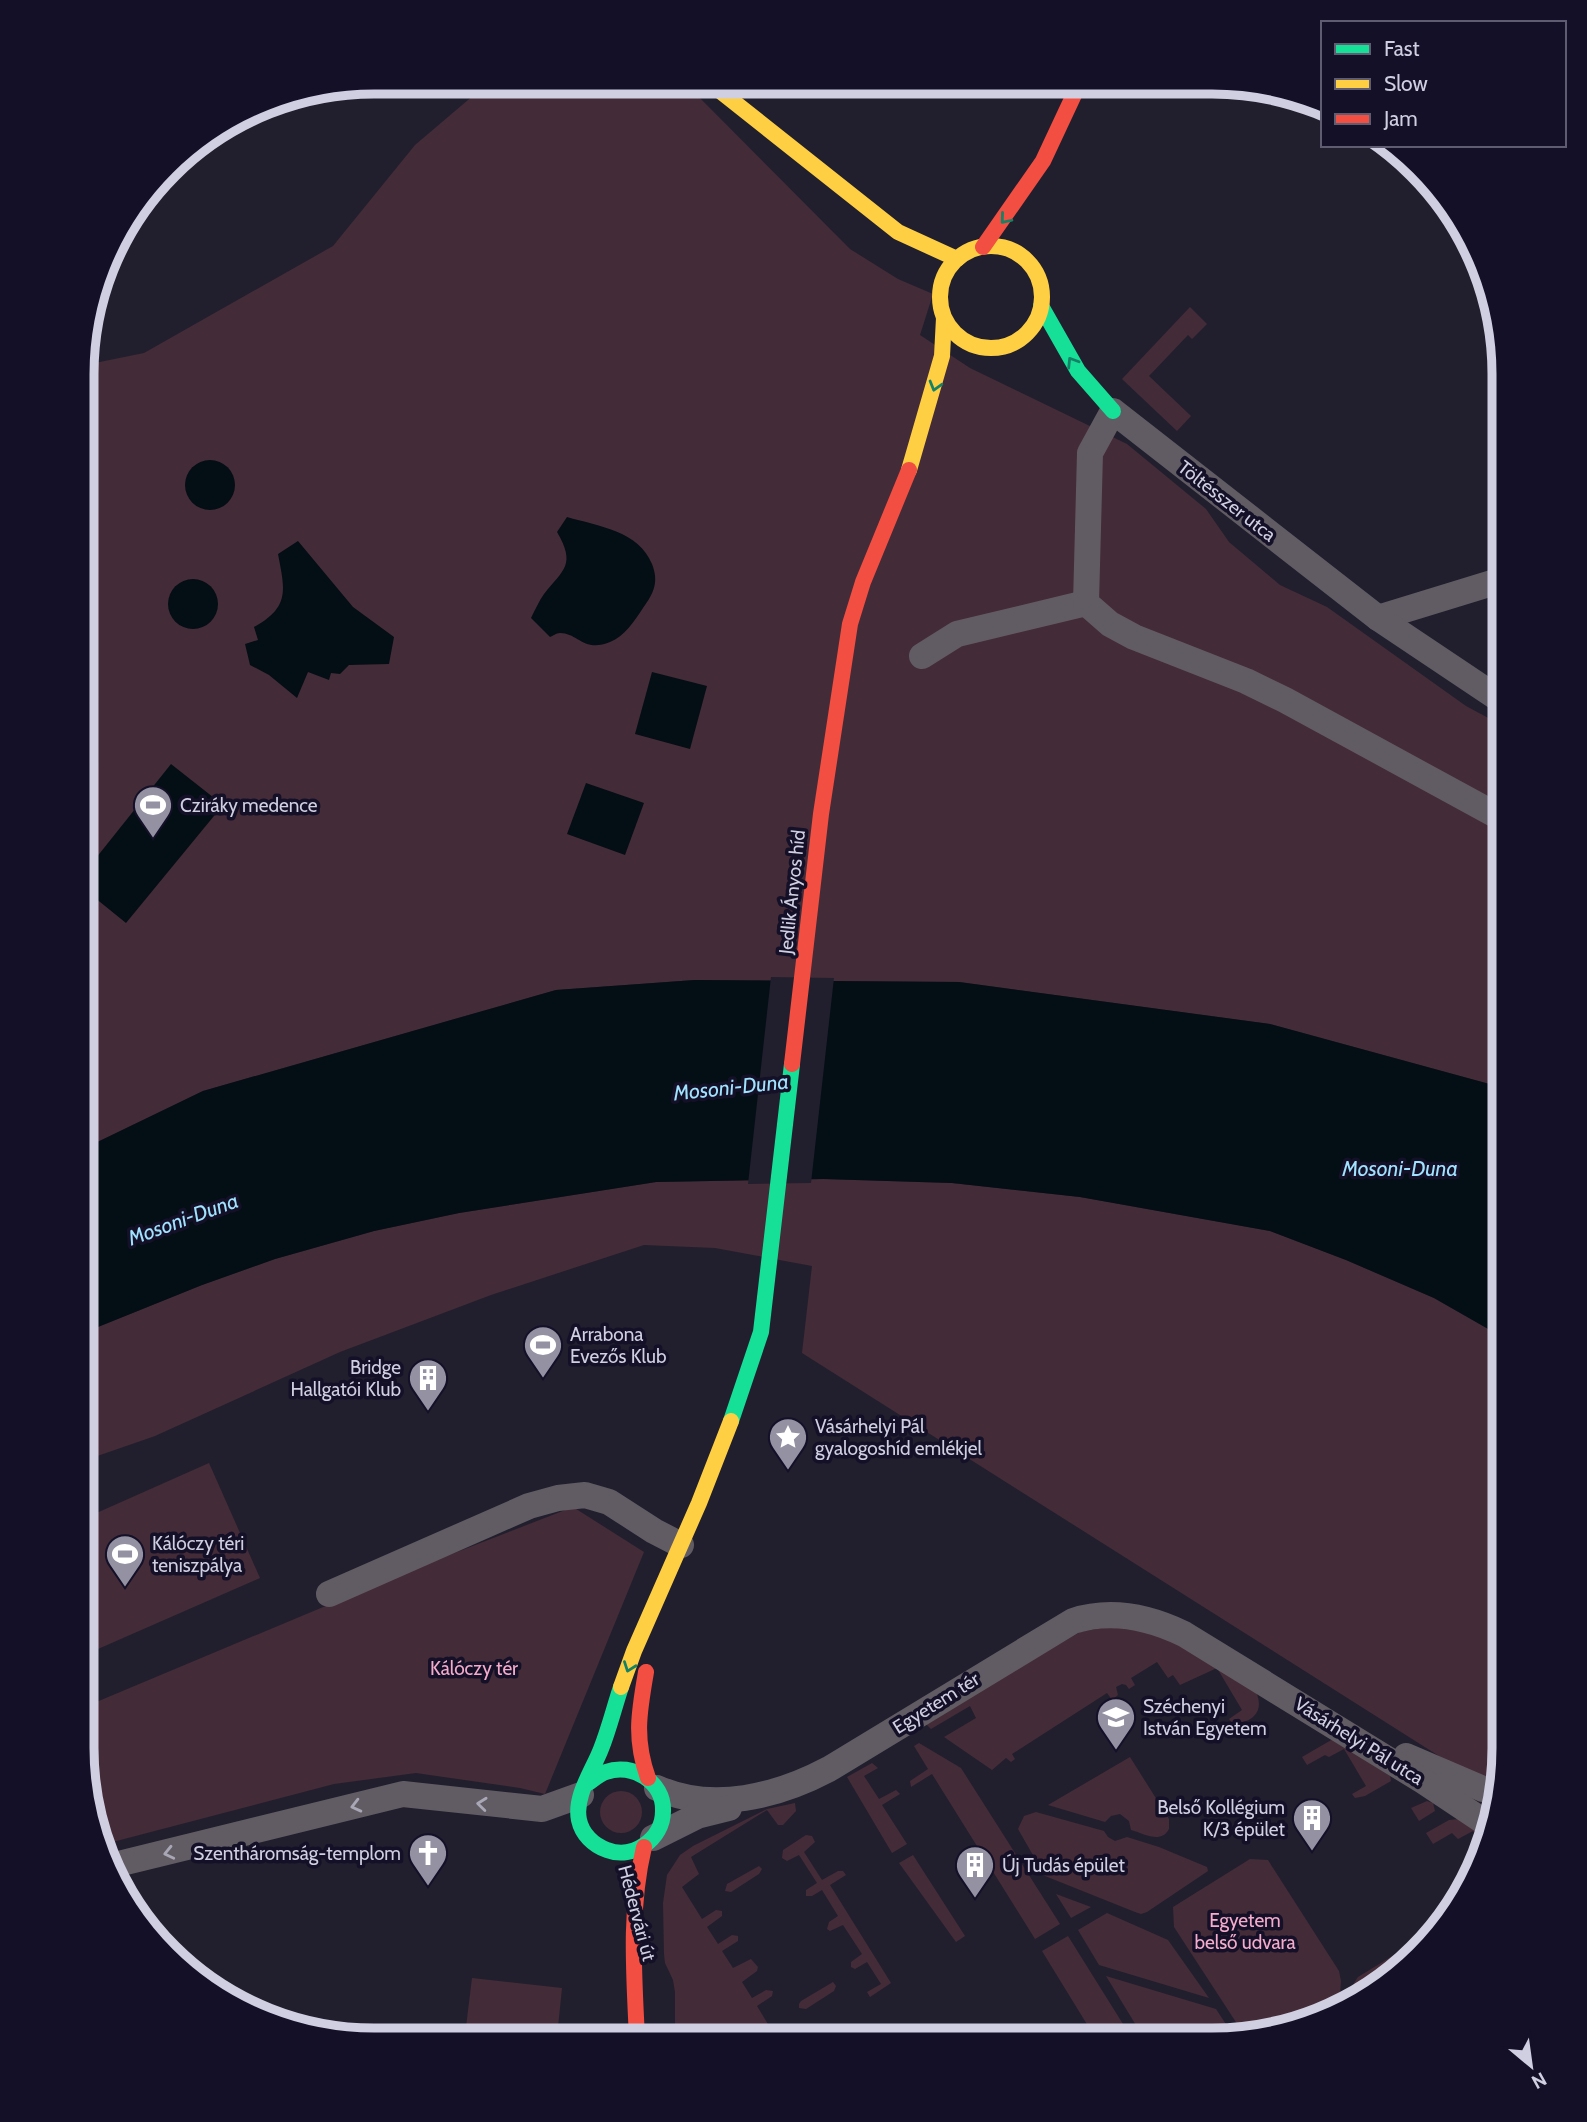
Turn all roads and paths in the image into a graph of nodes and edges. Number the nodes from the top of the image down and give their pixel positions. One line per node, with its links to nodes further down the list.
1 (724, 94): 5 (street)
2 (1074, 94): 3 (street)
3 (1050, 148): 4 (street); 7 (street, one-way to 7)
4 (1036, 195)
5 (879, 217): 8 (street); 9 (street)
6 (1032, 244): 10 (street)
7 (983, 247): 9 (street); 10 (street)
8 (906, 255)
9 (957, 259): 13 (street)
10 (1036, 274): 12 (street)
11 (928, 285): 13 (street)
12 (1041, 306): 14 (street); 17 (street, one-way to 12)
13 (942, 314): 14 (street); 19 (street, Jedlik Ányos híd, one-way to 19)
14 (990, 351): 15 (street)
15 (1021, 353)
16 (1066, 380): 17 (street)
17 (1113, 411): 21 (street); 22 (street, Töltésszer utca)
18 (941, 415): 19 (street, Jedlik Ányos híd)
19 (910, 467): 26 (street, Jedlik Ányos híd)
20 (1492, 583): 22 (street)
21 (1086, 603): 23 (street); 25 (street)
22 (1378, 618): 24 (street, Töltésszer utca)
23 (922, 656)
24 (1492, 694)
25 (1492, 813)
26 (681, 1545): 27 (street); 28 (street)
27 (329, 1594)
28 (656, 1605): 31 (street); 32 (street, one-way to 32)
29 (1108, 1615): 30 (street, Vásárhelyi Pál utca); 34 (street, Egyetem tér)
30 (1367, 1746): 33 (street); 35 (street, Vásárhelyi Pál utca)
31 (653, 1783): 32 (street); 34 (street, Egyetem tér); 36 (street)
32 (584, 1789): 37 (street); 38 (street, one-way to 38)
33 (1489, 1790)
34 (764, 1795): 36 (street, Egyetem tér)
35 (1483, 1821)
36 (648, 1842): 37 (street); 41 (street, Hédervári út)
37 (596, 1846): 39 (street, Hédervári út)
38 (120, 1864)
39 (605, 1870)
40 (618, 1924): 41 (street, Hédervári út)
41 (636, 1992): 42 (street, Hédervári út)
42 (637, 2028)

